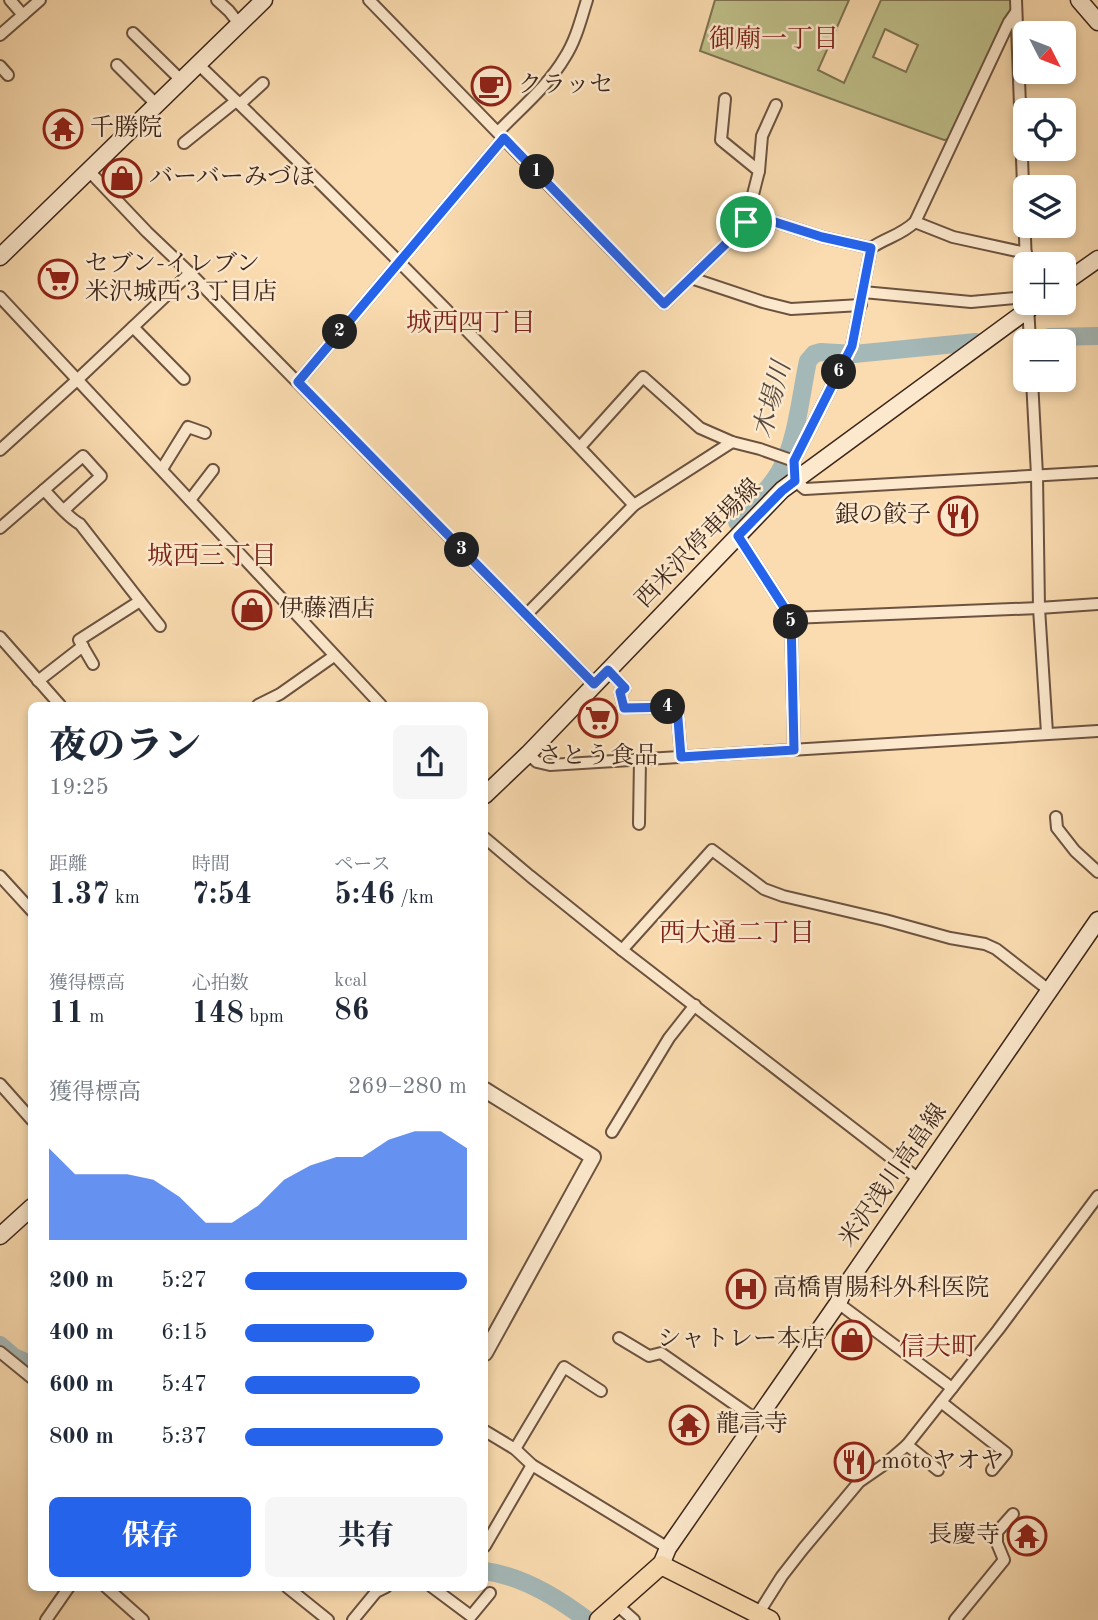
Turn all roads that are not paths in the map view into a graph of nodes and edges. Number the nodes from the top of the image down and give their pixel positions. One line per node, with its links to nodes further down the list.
1 (10, 0): 10 (street)
2 (40, 0): 10 (street)
3 (217, 0): 12 (street)
4 (264, 0): 12 (main road)
5 (369, 0): 23 (street)
6 (587, 0): 23 (street)
7 (1016, 0): 9 (street)
8 (1079, 0): 11 (main road)
9 (1016, 12): 28 (street); 30 (street)
10 (23, 15): 14 (street)
11 (1098, 22)
12 (240, 24): 16 (main road)
13 (133, 33): 17 (street)
14 (0, 35)
15 (117, 65): 21 (street)
16 (199, 65): 17 (main road); 20 (street)
17 (182, 81): 21 (main road)
18 (263, 83): 20 (street)
19 (725, 99): 26 (street)
20 (238, 102): 24 (street); 34 (street)
21 (157, 105): 25 (main road)
22 (776, 105): 26 (street)
23 (501, 135): 34 (street); 37 (street)
24 (184, 143)
25 (89, 171): 32 (main road); 35 (street)
26 (759, 171): 27 (street)
27 (746, 222): 29 (street); 37 (street)
28 (915, 222): 29 (street); 31 (street)
29 (871, 248): 38 (street)
30 (1026, 252)
31 (1013, 255)
32 (0, 257)
33 (1098, 259): 36 (main road)
34 (398, 262): 46 (street); 50 (street)
35 (190, 273): 43 (street); 46 (street)
36 (1076, 275)
37 (691, 278): 41 (street)
38 (863, 292): 40 (street); 41 (street)
39 (0, 297): 45 (street)
40 (1013, 303)
41 (861, 305): 52 (street)
42 (1014, 315): 57 (main road, 西米沢停車場線)
43 (133, 327): 44 (street); 45 (street)
44 (184, 379)
45 (77, 380): 51 (street); 53 (street)
46 (298, 382): 67 (street)
47 (1033, 392): 56 (street)
48 (205, 433): 53 (street)
49 (732, 442): 50 (street); 52 (street); 60 (street)
50 (580, 447): 60 (street)
51 (0, 450)
52 (793, 461): 57 (street)
53 (162, 469): 59 (street)
54 (213, 470): 59 (street)
55 (1098, 472): 56 (street)
56 (1037, 475): 57 (street); 66 (street)
57 (795, 481): 63 (main road, 西米沢停車場線)
58 (44, 490): 61 (street); 61 (street); 62 (street)
59 (190, 500): 72 (street)
60 (634, 505): 67 (street)
61 (64, 510): 64 (street)
62 (0, 528)
63 (738, 536): 68 (street); 74 (main road, 西米沢停車場線)
64 (140, 601): 69 (street); 71 (street)
65 (1098, 604): 66 (street)
66 (1039, 608): 68 (street); 81 (street)
67 (526, 615): 76 (street)
68 (791, 618): 82 (street)
69 (160, 626)
70 (0, 637): 75 (street)
71 (83, 646): 73 (street); 75 (street)
72 (334, 656): 78 (street); 79 (street)
73 (93, 664)
74 (608, 670): 76 (main road, 西米沢停車場線); 84 (street)
75 (38, 681): 77 (street)
76 (594, 684): 83 (main road, 西米沢停車場線)
77 (57, 702)
78 (264, 702)
79 (378, 702)
80 (1098, 731): 81 (street)
81 (1047, 733): 82 (street)
82 (794, 750): 84 (street)
83 (528, 754): 85 (street); 86 (main road, 西米沢停車場線)
84 (681, 757): 85 (street)
85 (640, 759): 88 (street)
86 (488, 791)
87 (1056, 817): 90 (street)
88 (639, 824)
89 (488, 840): 94 (street)
90 (1098, 872)
91 (0, 876): 92 (street)
92 (28, 907)
93 (1098, 920): 95 (main road, 米沢浅川高畠線)
94 (622, 950): 95 (street); 96 (street)
95 (1050, 991): 101 (main road, 米沢浅川高畠線)
96 (695, 1005): 100 (street); 101 (street)
97 (0, 1084): 99 (street)
98 (488, 1092): 107 (street)
99 (28, 1116)
100 (612, 1132)
101 (919, 1180): 105 (main road, 米沢浅川高畠線)
102 (1098, 1196): 110 (street)
103 (28, 1211): 104 (main road)
104 (0, 1237)
105 (838, 1303): 110 (street); 113 (main road, 米沢浅川高畠線)
106 (620, 1338): 113 (street)
107 (488, 1348)
108 (0, 1352): 109 (street)
109 (28, 1375)
110 (953, 1388): 112 (street)
111 (600, 1391): 116 (street)
112 (941, 1402): 115 (street); 119 (street)
113 (757, 1420): 122 (main road, 米沢浅川高畠線)
114 (488, 1432): 116 (street)
115 (906, 1445): 118 (street); 131 (street)
116 (515, 1449): 117 (street)
117 (532, 1465): 121 (street); 122 (street)
118 (938, 1470)
119 (992, 1470)
120 (1013, 1514): 137 (street)
121 (488, 1541)
122 (668, 1548): 123 (main road, 米沢浅川高畠線)
123 (661, 1565): 130 (main road); 131 (main road)
124 (66, 1591): 132 (street)
125 (110, 1591): 133 (street)
126 (292, 1591): 134 (street)
127 (378, 1591): 135 (street)
128 (437, 1591): 129 (street)
129 (490, 1593)
130 (609, 1611): 136 (street)
131 (764, 1617)
132 (46, 1620)
133 (143, 1620)
134 (328, 1620)
135 (353, 1620)
136 (634, 1620)
137 (956, 1620)

